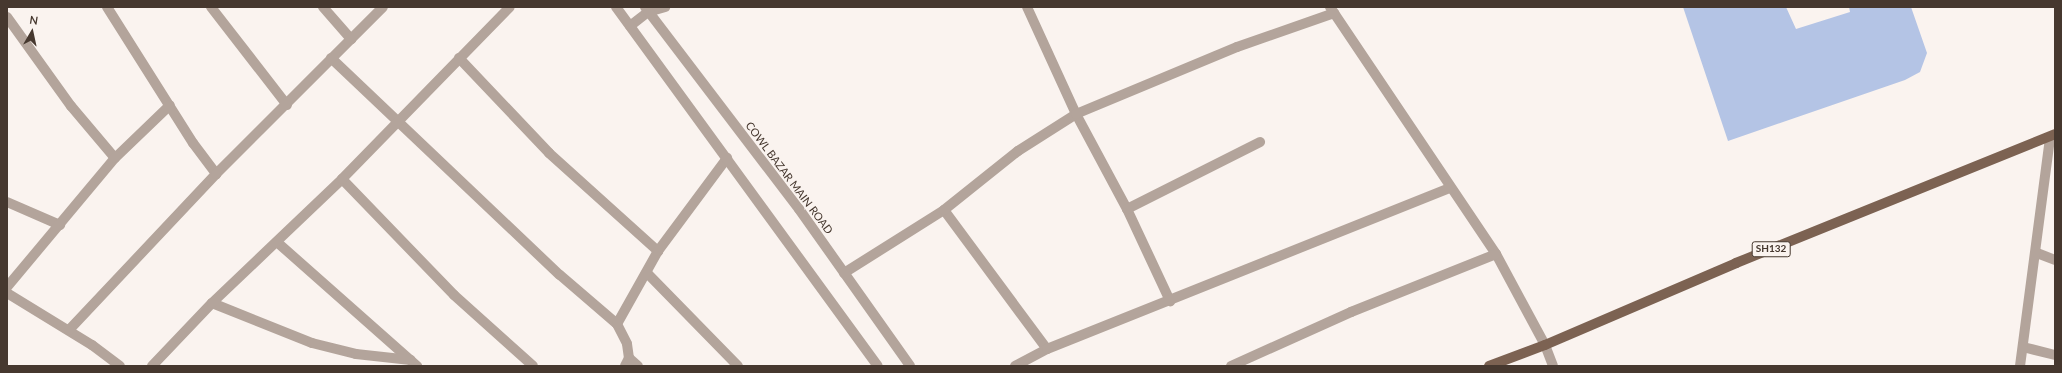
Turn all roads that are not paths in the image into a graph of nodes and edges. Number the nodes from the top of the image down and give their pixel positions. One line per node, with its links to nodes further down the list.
1 (107, 7): 16 (street)
2 (211, 7): 17 (street)
3 (323, 7): 13 (street)
4 (383, 7): 13 (street)
5 (510, 7): 15 (street)
6 (616, 7): 12 (street)
7 (665, 7): 9 (street)
8 (1027, 7): 18 (street)
9 (646, 9): 12 (street); 37 (street, COWL BAZAR MAIN ROAD)
10 (1332, 10): 18 (street); 26 (street)
11 (7, 17): 22 (street)
12 (630, 26): 23 (street)
13 (351, 39): 14 (street)
14 (331, 58): 17 (street); 19 (street)
15 (459, 58): 19 (street); 32 (street)
16 (170, 105): 22 (street); 24 (street)
17 (287, 105): 24 (street)
18 (1076, 114): 28 (street); 29 (street)
19 (396, 121): 25 (street); 42 (street)
20 (2052, 135): 33 (street); 44 (main road, SH132)
21 (1260, 142): 28 (street)
22 (115, 158): 30 (street)
23 (727, 158): 32 (street); 55 (street)
24 (216, 174): 43 (street)
25 (342, 179): 31 (street); 52 (street)
26 (1450, 188): 34 (street); 40 (street)
27 (7, 202): 30 (street)
28 (1127, 209): 40 (street)
29 (944, 210): 37 (street); 46 (street)
30 (60, 225): 38 (street)
31 (278, 242): 41 (street); 49 (street)
32 (658, 251): 36 (street)
33 (2037, 253): 35 (street); 45 (street)
34 (1496, 254): 44 (street); 58 (street)
35 (2055, 260)
36 (647, 272): 42 (street); 54 (street)
37 (844, 273): 56 (street, COWL BAZAR MAIN ROAD)
38 (7, 287)
39 (7, 293): 43 (street)
40 (1170, 301): 46 (street)
41 (212, 303): 49 (street); 50 (street)
42 (617, 324): 48 (street)
43 (69, 330): 51 (street)
44 (1545, 346): 59 (main road, SH132); 60 (street)
45 (2023, 347): 47 (street); 61 (street)
46 (1047, 349): 57 (street)
47 (2055, 355)
48 (627, 362): 53 (street)
49 (414, 363)
50 (156, 365)
51 (120, 366)
52 (533, 366)
53 (638, 366)
54 (738, 366)
55 (878, 366)
56 (910, 366)
57 (1014, 366)
58 (1231, 366)
59 (1489, 366)
60 (1553, 366)
61 (2020, 366)

